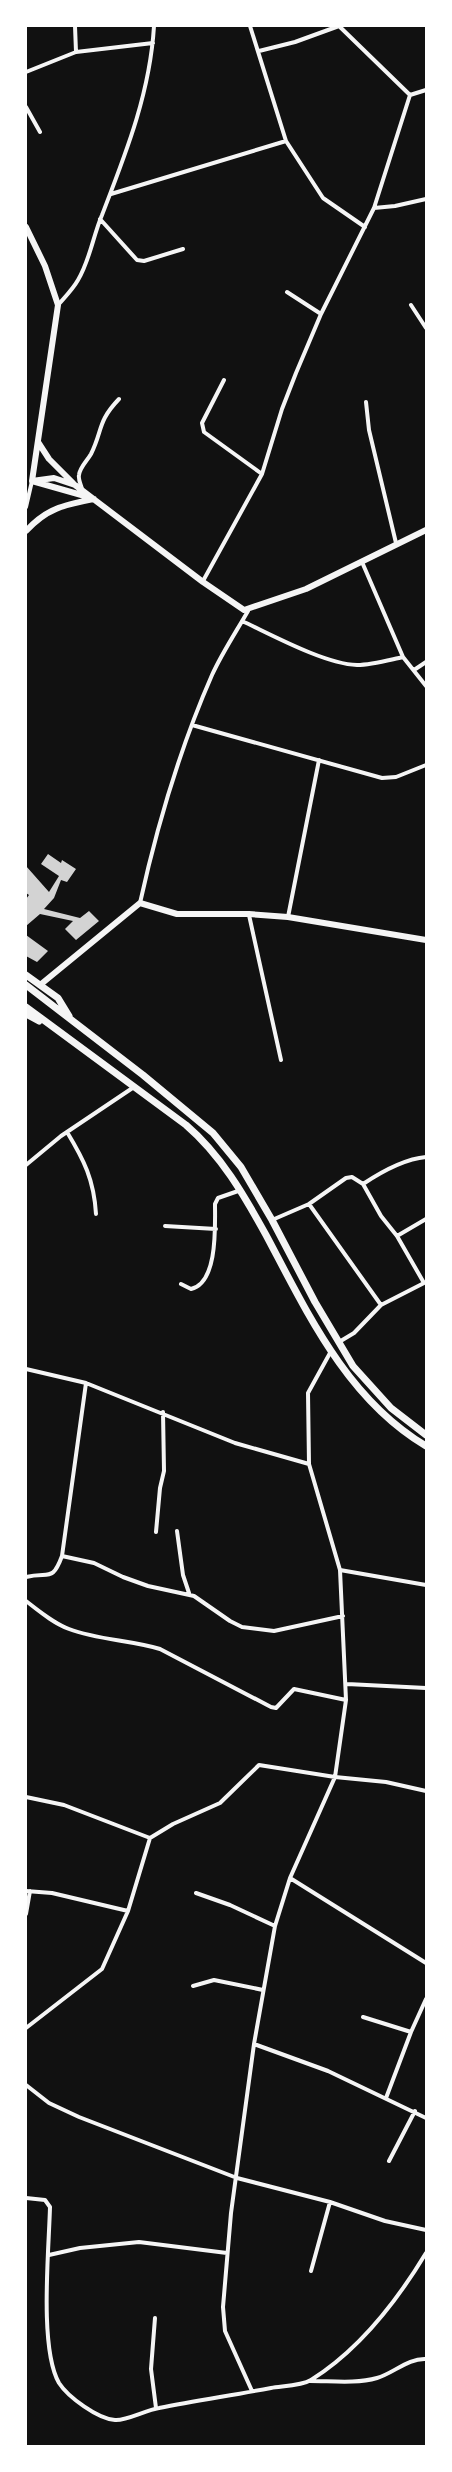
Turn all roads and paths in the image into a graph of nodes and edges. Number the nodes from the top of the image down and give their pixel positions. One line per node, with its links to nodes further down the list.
1 (75, 26): 7 (street)
2 (154, 26): 5 (street)
3 (250, 26): 6 (street)
4 (339, 26): 6 (street); 10 (street)
5 (153, 43): 7 (street); 14 (street)
6 (259, 51): 13 (street)
7 (76, 52): 8 (street)
8 (26, 72)
9 (426, 90): 10 (street)
10 (410, 95): 16 (street)
11 (26, 107): 12 (street)
12 (40, 132)
13 (286, 141): 14 (street); 19 (street)
14 (110, 194): 17 (street)
15 (426, 199): 16 (street)
16 (374, 208): 19 (street)
17 (100, 219): 20 (street); 22 (street)
18 (26, 227): 22 (main road)
19 (365, 227): 24 (street)
20 (183, 249)
21 (288, 292): 24 (street)
22 (58, 305): 29 (main road)
23 (411, 305): 25 (street)
24 (321, 314): 30 (street)
25 (426, 328)
26 (224, 380): 30 (street)
27 (119, 399): 33 (street)
28 (366, 402): 38 (street)
29 (38, 442): 31 (main road); 32 (main road)
30 (262, 474): 40 (street)
31 (32, 481): 32 (main road); 34 (main road); 35 (street)
32 (75, 485): 33 (main road)
33 (82, 490): 34 (main road)
34 (94, 499): 37 (main road); 40 (main road)
35 (26, 507)
36 (426, 530): 38 (main road)
37 (26, 531)
38 (396, 543): 39 (main road)
39 (362, 561): 41 (main road); 43 (street)
40 (203, 582): 41 (main road)
41 (248, 611): 42 (street)
42 (242, 621): 43 (street); 47 (street)
43 (403, 657): 45 (street)
44 (426, 662): 45 (street)
45 (414, 670): 46 (street)
46 (426, 686)
47 (192, 725): 48 (street); 50 (street)
48 (319, 760): 49 (street); 52 (street)
49 (426, 765)
50 (140, 903): 51 (main road); 55 (main road)
51 (249, 914): 52 (main road); 61 (street)
52 (288, 917): 53 (main road)
53 (426, 940)
54 (26, 975): 55 (highway)
55 (40, 985): 59 (highway)
56 (26, 986): 59 (highway)
57 (26, 1007): 60 (highway)
58 (26, 1014): 60 (highway)
59 (72, 1021): 70 (highway)
60 (58, 1031): 62 (highway)
61 (281, 1060)
62 (134, 1086): 63 (street); 67 (highway)
63 (67, 1131): 65 (street); 69 (street)
64 (426, 1158): 66 (street)
65 (26, 1165)
66 (363, 1184): 68 (street); 74 (street)
67 (241, 1190): 73 (street); 79 (highway)
68 (309, 1204): 70 (street); 77 (street)
69 (96, 1214)
70 (272, 1220): 78 (highway)
71 (426, 1220): 74 (street)
72 (165, 1226): 73 (street)
73 (216, 1229): 76 (street)
74 (397, 1236): 75 (street)
75 (425, 1282): 77 (street)
76 (181, 1284)
77 (381, 1305): 78 (street)
78 (339, 1343): 79 (highway); 83 (highway)
79 (330, 1353): 84 (highway); 85 (street)
80 (26, 1369): 81 (street)
81 (86, 1383): 82 (street); 88 (street)
82 (163, 1412): 85 (street); 87 (street)
83 (426, 1435)
84 (426, 1446)
85 (309, 1464): 89 (street)
86 (177, 1531): 92 (street)
87 (156, 1532)
88 (62, 1556): 90 (street); 92 (street)
89 (340, 1569): 91 (street); 94 (street)
90 (26, 1577)
91 (426, 1585)
92 (189, 1594): 94 (street)
93 (26, 1601): 97 (street)
94 (343, 1616): 95 (street)
95 (347, 1684): 96 (street); 97 (street)
96 (426, 1688)
97 (346, 1700): 98 (street)
98 (335, 1777): 99 (street); 101 (street); 102 (street)
99 (426, 1791)
100 (26, 1797): 101 (street)
101 (150, 1838): 105 (street)
102 (290, 1878): 107 (street); 108 (street)
103 (28, 1891): 105 (street); 106 (street)
104 (196, 1893): 107 (street)
105 (128, 1911): 113 (street)
106 (26, 1914)
107 (275, 1926): 110 (street)
108 (426, 1963)
109 (193, 1986): 110 (street)
110 (263, 1990): 115 (street)
111 (426, 1999): 114 (street)
112 (363, 2017): 114 (street)
113 (26, 2028)
114 (411, 2032): 117 (street)
115 (254, 2044): 117 (street); 121 (street)
116 (26, 2085): 121 (street)
117 (386, 2098): 118 (street)
118 (415, 2111): 119 (street); 120 (street)
119 (426, 2118)
120 (389, 2162)
121 (237, 2178): 123 (street); 125 (street)
122 (26, 2198): 127 (street)
123 (330, 2202): 124 (street); 128 (street)
124 (426, 2230)
125 (227, 2253): 127 (street); 132 (street)
126 (426, 2253): 131 (street)
127 (49, 2255): 133 (street)
128 (311, 2271)
129 (155, 2318): 133 (street)
130 (426, 2359): 131 (street)
131 (309, 2381): 132 (street)
132 (252, 2391): 133 (street)
133 (156, 2408)

